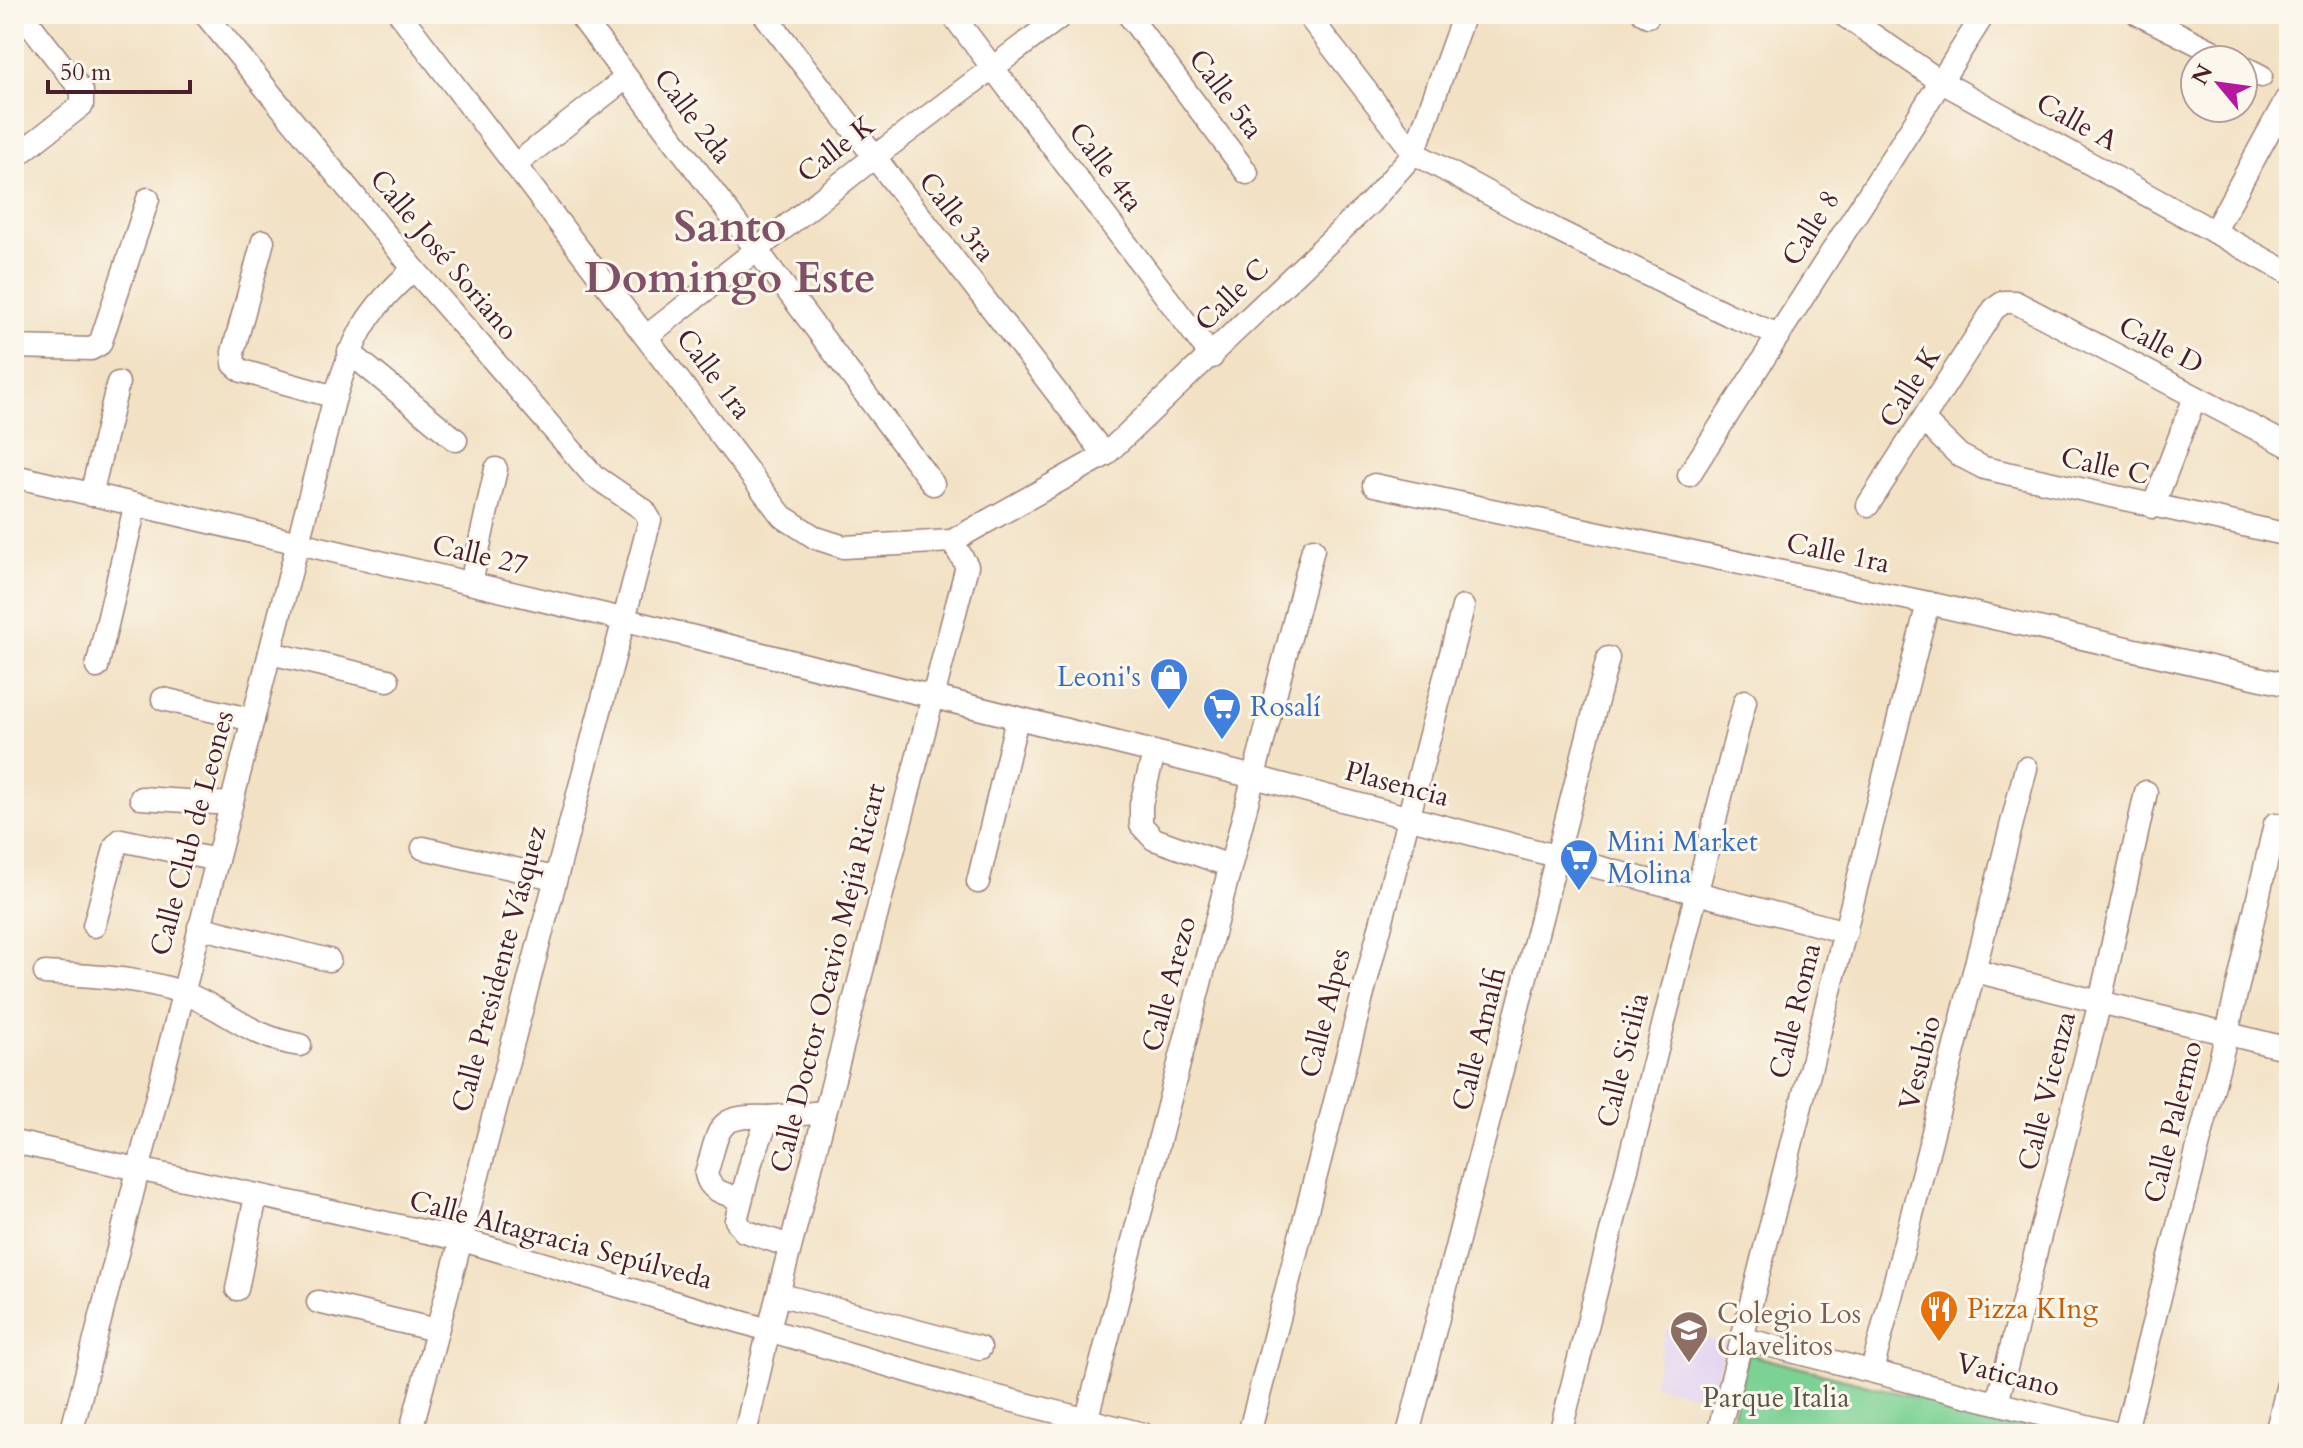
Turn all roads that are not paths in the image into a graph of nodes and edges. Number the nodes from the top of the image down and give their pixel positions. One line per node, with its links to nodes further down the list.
1 (23, 14): 14 (street); 21 (street)
2 (205, 14): 29 (street, Calle José Soriano)
3 (400, 14): 23 (street, Calle 1ra)
4 (579, 14): 17 (street, Calle 2da)
5 (764, 14): 22 (street, Calle 3ra)
6 (952, 14): 16 (street, Calle 4ta)
7 (1064, 14): 16 (street, Calle K)
8 (1128, 14): 24 (street, Calle 5ta)
9 (1307, 14): 20 (street)
10 (1464, 14): 20 (street, Calle C)
11 (1842, 14): 18 (street, Calle A)
12 (1984, 14): 18 (street, Calle 8)
13 (2138, 14): 15 (street)
14 (14, 21)
15 (2198, 44)
16 (993, 68): 22 (street, Calle K); 36 (street, Calle 4ta)
17 (626, 78): 23 (street); 28 (street, Calle 2da)
18 (1940, 81): 26 (street, Calle A); 32 (street, Calle 8)
19 (2286, 100): 26 (street)
20 (1414, 153): 32 (street); 36 (street, Calle C)
21 (14, 158)
22 (873, 158): 28 (street, Calle K); 43 (street, Calle 3ra)
23 (515, 165): 33 (street, Calle 1ra)
24 (1247, 173)
25 (148, 199): 34 (street)
26 (2214, 232): 30 (street, Calle A)
27 (263, 241): 38 (street)
28 (757, 249): 33 (street, Calle K); 47 (street, Calle 2da)
29 (414, 269): 35 (street, Calle Club de Leones); 53 (street, Calle José Soriano)
30 (2289, 273)
31 (2004, 302): 39 (street, Calle D); 40 (street, Calle K)
32 (1779, 335): 45 (street, Calle 8)
33 (647, 336): 55 (street, Calle 1ra)
34 (15, 349)
35 (349, 352): 38 (street, Calle Club de Leones); 41 (street)
36 (1212, 357): 43 (street, Calle C)
37 (118, 383): 49 (street)
38 (335, 397): 56 (street, Calle Club de Leones)
39 (2195, 397): 42 (street, Calle D); 52 (street)
40 (1924, 421): 50 (street, Calle K); 52 (street, Calle C)
41 (456, 440)
42 (2289, 446)
43 (1105, 455): 55 (street, Calle C)
44 (496, 469): 58 (street)
45 (1689, 475)
46 (14, 476): 49 (street, Calle 27)
47 (933, 484)
48 (1374, 485): 59 (street, Calle 1ra)
49 (91, 495): 51 (street, Calle 27)
50 (1868, 505)
51 (135, 507): 56 (street, Calle 27); 64 (street)
52 (2153, 507): 54 (street, Calle C)
53 (650, 520): 61 (street, Calle Presidente Vásquez)
54 (2289, 535)
55 (952, 541): 67 (street, Calle Doctor Ocavio Mejía Ricart)
56 (298, 545): 58 (street, Calle 27); 62 (street, Calle Club de Leones)
57 (1313, 549): 74 (street, Calle Arezo)
58 (471, 583): 61 (street, Calle 27)
59 (1928, 603): 66 (street, Calle 1ra); 89 (street, Calle Roma)
60 (1463, 607): 78 (street, Calle Alpes)
61 (622, 619): 67 (street, Calle 27); 84 (street, Calle Presidente Vásquez)
62 (270, 653): 65 (street); 71 (street, Calle Club de Leones)
63 (1608, 658): 81 (street, Calle Amalfi)
64 (97, 667)
65 (388, 680)
66 (2289, 685)
67 (931, 698): 70 (street, Plasencia); 98 (street, Calle Doctor Ocavio Mejía Ricart)
68 (163, 699): 71 (street)
69 (1745, 701): 86 (street, Calle Sicilia)
70 (1017, 719): 72 (street, Plasencia); 85 (street)
71 (253, 720): 77 (street, Calle Club de Leones)
72 (1154, 753): 74 (street, Plasencia); 83 (street)
73 (2026, 768): 91 (street, Vesubio)
74 (1254, 777): 78 (street, Plasencia); 83 (street, Calle Arezo)
75 (2146, 792): 94 (street, Calle Vicenza)
76 (141, 798): 77 (street)
77 (231, 804): 82 (street, Calle Club de Leones)
78 (1406, 817): 81 (street, Plasencia); 121 (street, Calle Alpes)
79 (2275, 824): 95 (street, Calle Palermo)
80 (423, 848): 84 (street)
81 (1557, 856): 86 (street, Plasencia); 122 (street, Calle Amalfi)
82 (217, 860): 87 (street); 88 (street, Calle Club de Leones)
83 (1230, 866): 116 (street, Calle Arezo)
84 (554, 878): 104 (street, Calle Presidente Vásquez)
85 (978, 882)
86 (1696, 893): 89 (street, Plasencia); 123 (street, Calle Sicilia)
87 (94, 926)
88 (199, 927): 90 (street); 93 (street, Calle Club de Leones)
89 (1846, 932): 111 (street, Calle Roma)
90 (329, 960)
91 (1975, 971): 94 (street); 113 (street, Vesubio)
92 (45, 973): 93 (street)
93 (182, 992): 96 (street); 101 (street, Calle Club de Leones)
94 (2100, 1002): 95 (street); 115 (street, Calle Vicenza)
95 (2227, 1033): 97 (street); 126 (street, Calle Palermo)
96 (300, 1045)
97 (2289, 1049)
98 (825, 1112): 99 (street); 105 (street, Calle Doctor Ocavio Mejía Ricart)
99 (769, 1117): 103 (street); 103 (street)
100 (14, 1142): 101 (street, Calle Altagracia Sepúlveda)
101 (136, 1171): 102 (street, Calle Altagracia Sepúlveda); 117 (street, Calle Club de Leones)
102 (256, 1196): 104 (street, Calle Altagracia Sepúlveda); 106 (street)
103 (740, 1199): 105 (street)
104 (459, 1239): 109 (street, Calle Altagracia Sepúlveda); 110 (street, Calle Presidente Vásquez)
105 (790, 1246): 107 (street, Calle Doctor Ocavio Mejía Ricart)
106 (237, 1289)
107 (778, 1294): 109 (street, Calle Doctor Ocavio Mejía Ricart); 112 (street)
108 (318, 1302): 110 (street)
109 (769, 1329): 116 (street, Calle Altagracia Sepúlveda); 119 (street, Calle Doctor Ocavio Mejía Ricart)
110 (436, 1330): 118 (street, Calle Presidente Vásquez)
111 (1744, 1339): 113 (street, Vaticano); 124 (street, Calle Roma)
112 (980, 1348)
113 (1872, 1371): 115 (street, Vaticano)
114 (2289, 1380): 127 (street)
115 (1997, 1403): 125 (street, Vaticano)
116 (1084, 1427): 120 (street, Calle Altagracia Sepúlveda)
117 (71, 1434)
118 (410, 1434)
119 (745, 1434)
120 (1143, 1434)
121 (1249, 1434)
122 (1408, 1434)
123 (1560, 1434)
124 (1718, 1434)
125 (2118, 1434)
126 (2125, 1434)
127 (2276, 1434)

